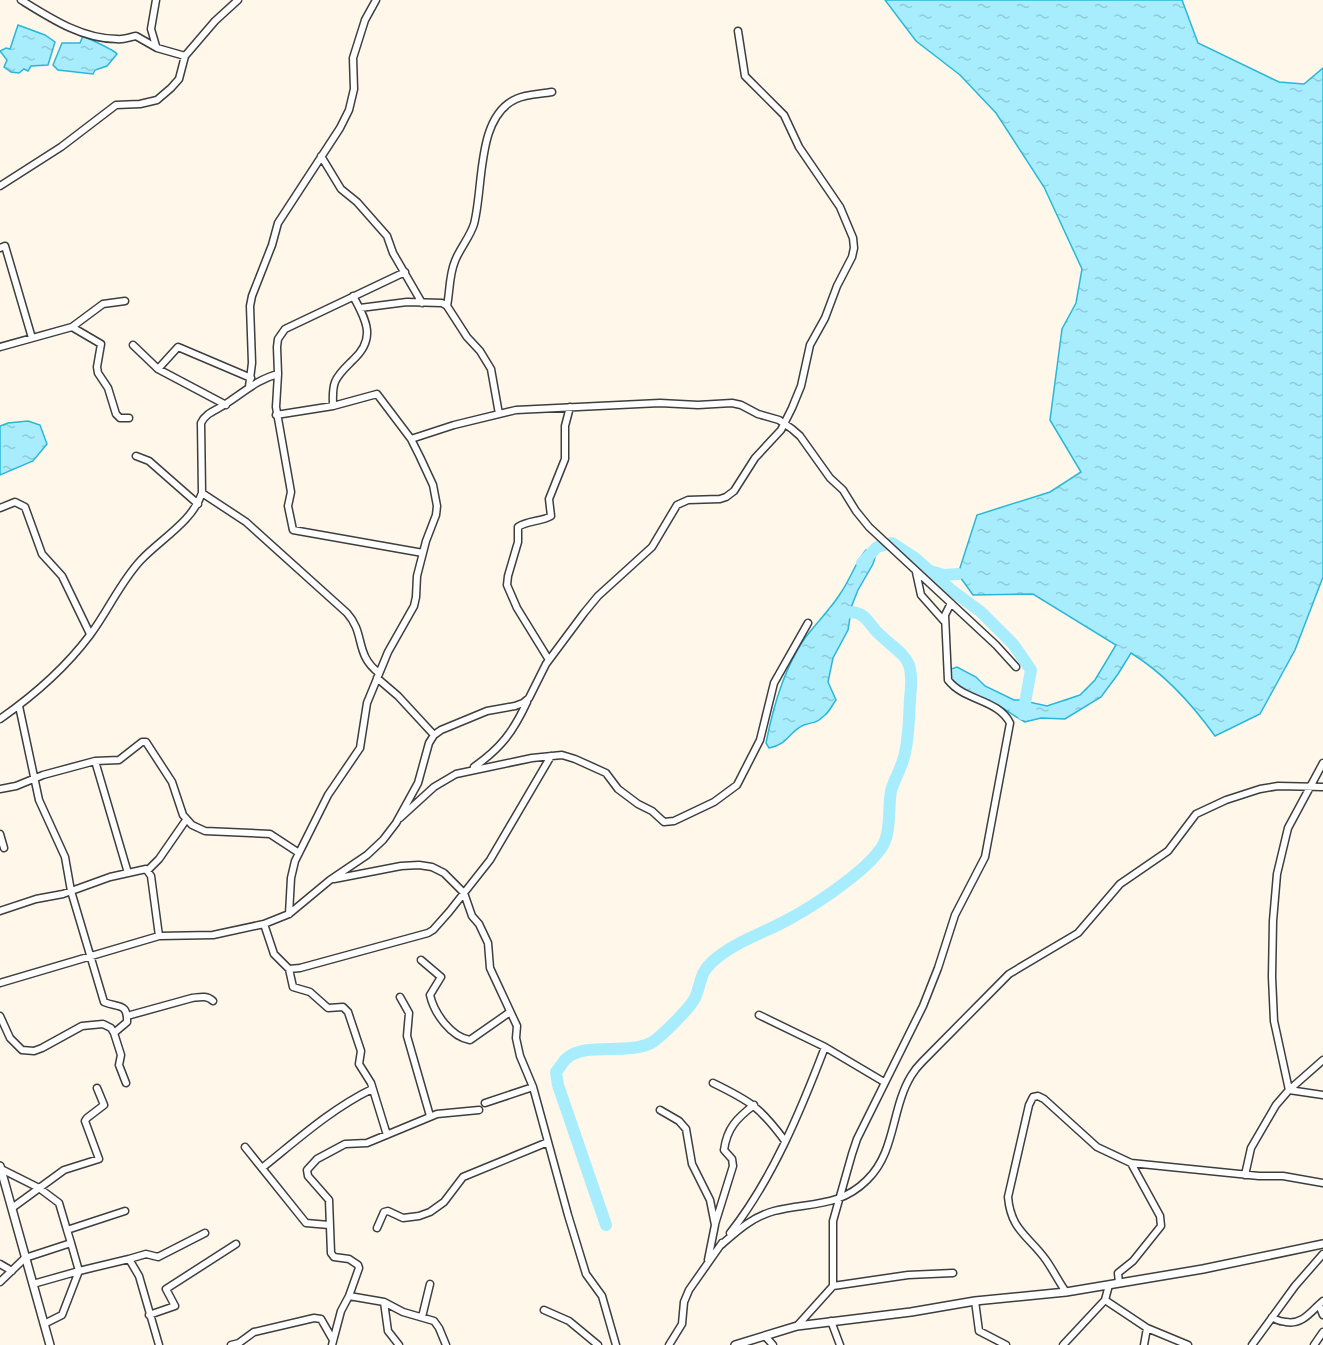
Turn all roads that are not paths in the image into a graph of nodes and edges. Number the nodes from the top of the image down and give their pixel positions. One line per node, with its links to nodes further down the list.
1 (21, 0): 6 (street)
2 (156, 0): 6 (street)
3 (238, 0): 7 (street)
4 (376, 0): 9 (street)
5 (738, 31): 32 (street)
6 (157, 48): 7 (street)
7 (185, 56): 10 (street)
8 (552, 92): 16 (street)
9 (321, 156): 12 (street); 24 (street)
10 (0, 186)
11 (0, 248): 19 (street)
12 (405, 272): 13 (street); 15 (street)
13 (353, 296): 17 (street); 23 (street)
14 (125, 301): 18 (street)
15 (423, 303): 16 (street); 17 (street)
16 (447, 306): 29 (street)
17 (360, 308): 27 (street)
18 (72, 327): 19 (street); 31 (street)
19 (32, 338): 21 (street)
20 (133, 345): 22 (street)
21 (0, 347)
22 (158, 369): 24 (street); 26 (street)
23 (278, 374): 25 (street); 30 (street)
24 (251, 378): 25 (street)
25 (249, 387): 26 (street)
26 (226, 405): 35 (street)
27 (333, 406): 30 (street); 33 (street)
28 (570, 407): 29 (street); 32 (street); 44 (street)
29 (499, 414): 33 (street)
30 (276, 415): 38 (street)
31 (129, 418)
32 (785, 423): 39 (street); 44 (street)
33 (411, 439): 38 (street)
34 (136, 456): 36 (street)
35 (202, 493): 36 (street); 46 (street)
36 (198, 504): 43 (street)
37 (0, 508): 43 (street)
38 (423, 553): 46 (street)
39 (916, 571): 40 (street); 42 (street)
40 (951, 603): 42 (street); 45 (street)
41 (808, 623): 51 (street)
42 (945, 624): 86 (street)
43 (90, 634): 48 (street)
44 (549, 660): 47 (street)
45 (1016, 668)
46 (378, 676): 50 (street); 63 (street)
47 (529, 698): 50 (street); 54 (street)
48 (19, 706): 49 (street); 55 (street)
49 (0, 719)
50 (434, 735): 60 (street)
51 (551, 756): 54 (street); 68 (street)
52 (95, 761): 55 (street); 59 (street); 65 (street)
53 (1323, 764): 57 (street)
54 (471, 769): 60 (street)
55 (35, 779): 58 (street); 67 (street)
56 (1323, 786): 57 (street)
57 (1309, 787): 92 (street); 111 (street)
58 (0, 789)
59 (186, 820): 63 (street); 64 (street)
60 (396, 823): 66 (street)
61 (0, 834): 62 (street)
62 (4, 848)
63 (299, 853): 70 (street)
64 (148, 870): 65 (street); 72 (street)
65 (128, 873): 67 (street)
66 (330, 880): 68 (street); 70 (street)
67 (71, 891): 69 (street); 73 (street)
68 (464, 893): 75 (street); 79 (street)
69 (0, 911)
70 (289, 914): 71 (street)
71 (264, 924): 72 (street); 75 (street)
72 (159, 936): 73 (street)
73 (90, 956): 76 (street); 82 (street)
74 (421, 960): 79 (street)
75 (289, 969): 91 (street)
76 (0, 983)
77 (399, 997): 98 (street)
78 (213, 1001): 82 (street)
79 (510, 1012): 89 (street)
80 (759, 1015): 84 (street)
81 (0, 1016): 83 (street)
82 (127, 1016): 83 (street)
83 (114, 1033): 87 (street)
84 (825, 1047): 86 (street); 100 (street)
85 (1323, 1060): 92 (street)
86 (885, 1082): 111 (street)
87 (126, 1083)
88 (713, 1083): 95 (street)
89 (533, 1087): 94 (street); 101 (street)
90 (97, 1088): 110 (street)
91 (372, 1089): 99 (street); 105 (street)
92 (1289, 1090): 93 (street); 106 (street)
93 (1323, 1095)
94 (485, 1103)
95 (754, 1105): 100 (street); 115 (street)
96 (479, 1110): 98 (street)
97 (660, 1110): 115 (street)
98 (430, 1116): 99 (street)
99 (387, 1134): 114 (street)
100 (784, 1141): 122 (street)
101 (548, 1142): 116 (street); 161 (street)
102 (245, 1148): 105 (street)
103 (1131, 1163): 106 (street); 132 (street); 137 (street)
104 (0, 1168): 109 (street); 110 (street)
105 (262, 1168): 114 (street)
106 (1245, 1175): 108 (street)
107 (0, 1178): 109 (street)
108 (1323, 1183)
109 (5, 1185): 112 (street)
110 (39, 1188): 112 (street); 117 (street)
111 (838, 1200): 122 (street); 136 (street)
112 (12, 1208): 124 (street)
113 (125, 1211): 117 (street)
114 (329, 1225): 138 (street)
115 (715, 1225): 127 (street)
116 (377, 1228)
117 (67, 1230): 119 (street)
118 (204, 1233): 125 (street)
119 (71, 1243): 124 (street); 129 (street)
120 (236, 1244): 144 (street)
121 (1323, 1244): 132 (street)
122 (721, 1245): 127 (street)
123 (1323, 1254): 147 (street)
124 (26, 1258): 128 (street); 133 (street)
125 (129, 1259): 129 (street); 144 (street)
126 (0, 1264): 128 (street)
127 (707, 1264): 162 (street)
128 (12, 1271): 131 (street)
129 (80, 1271): 133 (street); 149 (street)
130 (953, 1274): 136 (street)
131 (0, 1282)
132 (1119, 1283): 135 (street)
133 (33, 1284): 149 (street)
134 (430, 1284): 146 (street)
135 (1109, 1285): 137 (street); 139 (street)
136 (833, 1286): 150 (street)
137 (1066, 1292): 140 (street)
138 (349, 1296): 141 (street); 154 (street)
139 (1105, 1300): 151 (street); 167 (street)
140 (975, 1301): 148 (street); 166 (street)
141 (384, 1302): 146 (street); 158 (street)
142 (1321, 1303): 145 (street); 147 (street)
143 (544, 1310): 160 (street)
144 (149, 1315): 156 (street)
145 (1323, 1315)
146 (422, 1317): 159 (street)
147 (1272, 1317): 170 (street)
148 (831, 1321): 150 (street); 165 (street)
149 (44, 1324): 155 (street)
150 (797, 1326): 153 (street)
151 (1147, 1328): 168 (street); 169 (street)
152 (1323, 1332): 171 (street)
153 (765, 1336): 163 (street); 164 (street)
154 (332, 1343): 157 (street)
155 (50, 1345)
156 (159, 1345)
157 (231, 1345)
158 (399, 1345)
159 (446, 1345)
160 (598, 1345)
161 (616, 1345)
162 (669, 1345)
163 (735, 1345)
164 (773, 1345)
165 (840, 1345)
166 (1006, 1345)
167 (1063, 1345)
168 (1144, 1345)
169 (1188, 1345)
170 (1252, 1345)
171 (1314, 1345)

